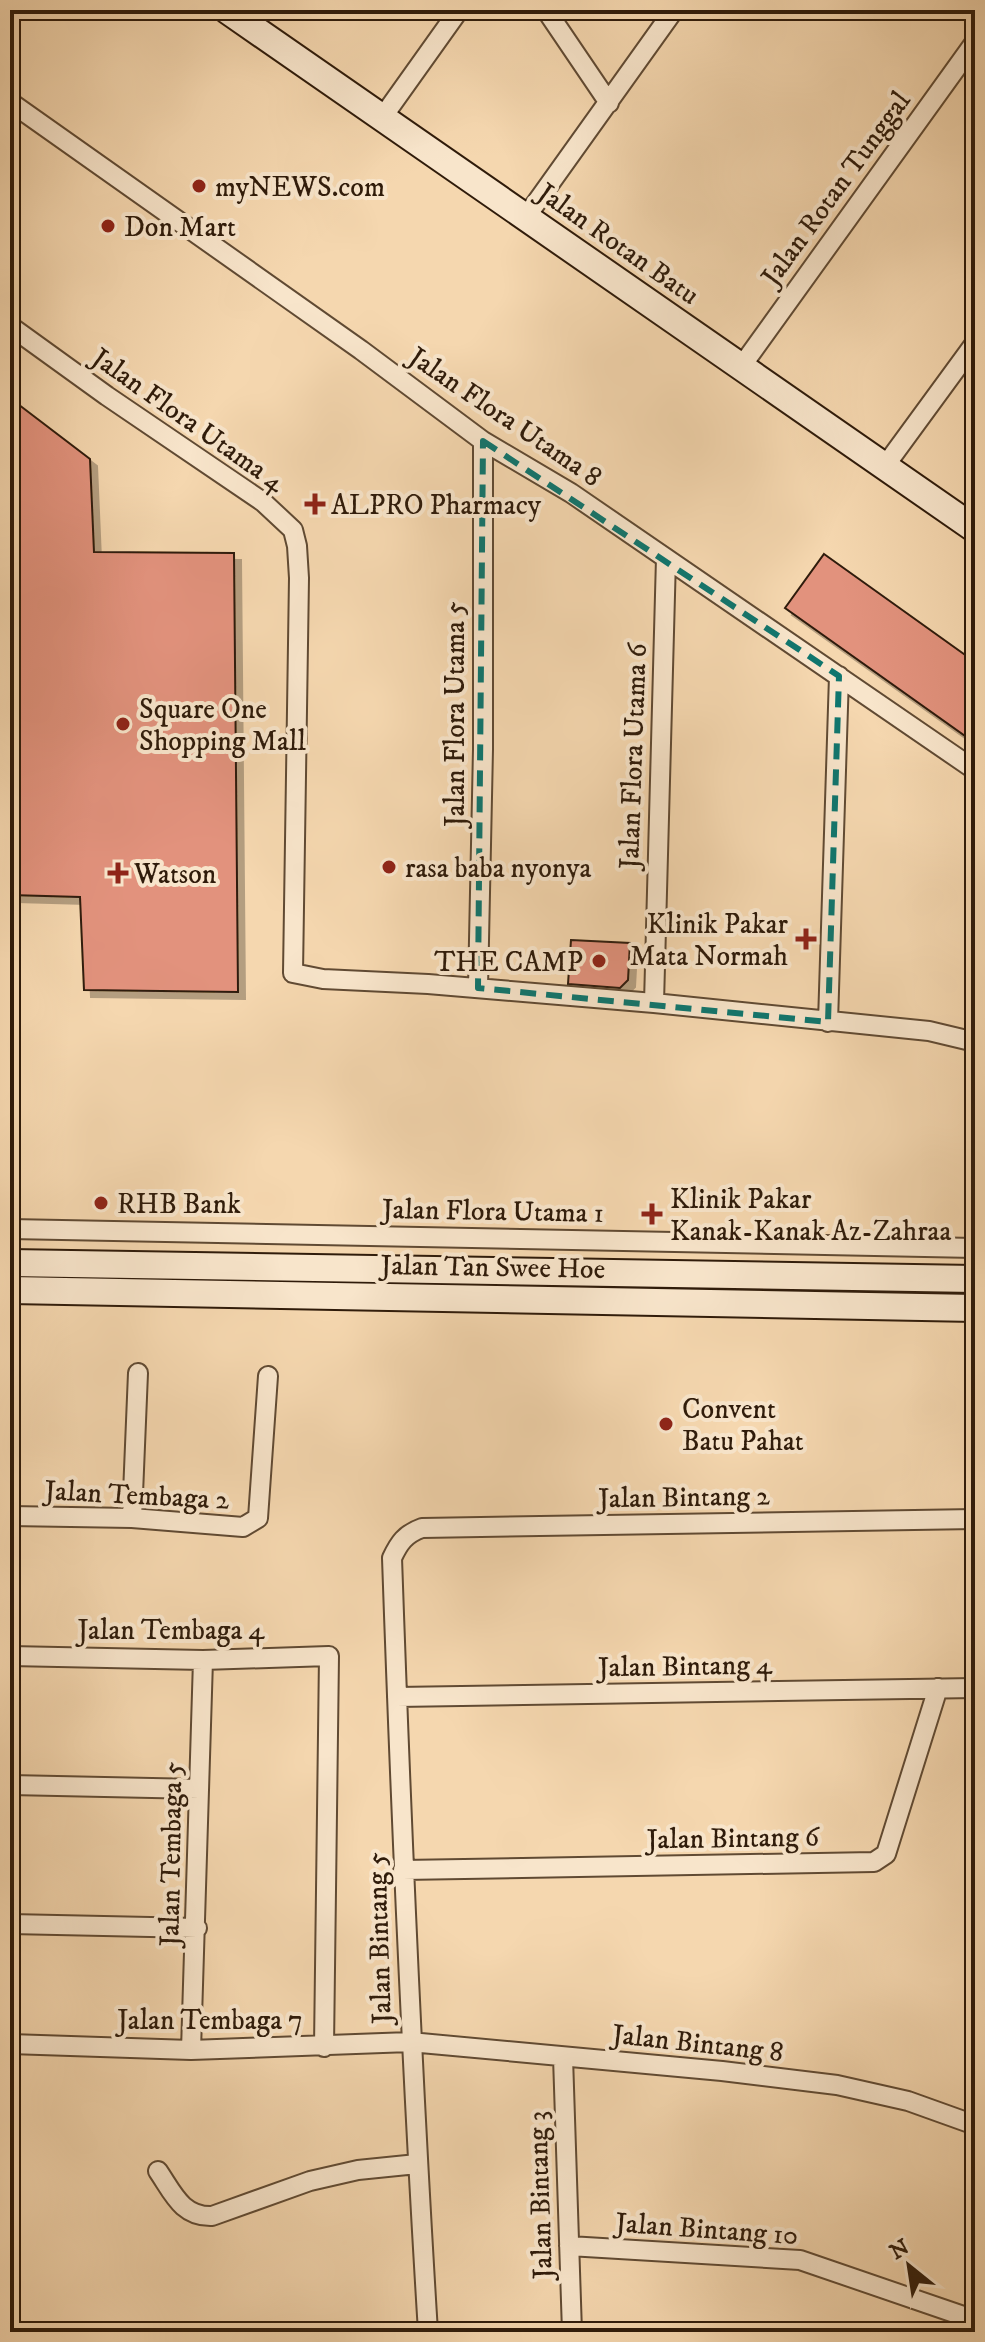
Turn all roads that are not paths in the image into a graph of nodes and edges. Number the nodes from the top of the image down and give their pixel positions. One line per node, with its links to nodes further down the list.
1 (459, 10): 8 (street)
2 (546, 10): 7 (street)
3 (674, 10): 7 (street)
4 (238, 13): 8 (main road, Jalan Rotan Batu)
5 (975, 42): 12 (street, Jalan Rotan Tunggal)
6 (10, 102): 13 (street, Jalan Flora Utama 8)
7 (609, 103): 9 (street)
8 (382, 118): 9 (main road, Jalan Rotan Batu)
9 (526, 217): 12 (main road, Jalan Rotan Batu)
10 (10, 326): 19 (street, Jalan Flora Utama 4)
11 (975, 343): 14 (street)
12 (741, 367): 14 (main road, Jalan Rotan Batu)
13 (483, 441): 16 (street, Jalan Flora Utama 8); 19 (street, Jalan Flora Utama 5)
14 (885, 466): 15 (main road, Jalan Rotan Batu)
15 (975, 529)
16 (666, 558): 17 (street, Jalan Flora Utama 8); 20 (street, Jalan Flora Utama 6)
17 (839, 676): 18 (street, Jalan Flora Utama 8); 21 (street)
18 (975, 770)
19 (478, 988): 20 (street)
20 (654, 1003): 21 (street)
21 (828, 1022): 22 (street)
22 (975, 1042)
23 (10, 1229): 24 (street, Jalan Flora Utama 1)
24 (975, 1248)
25 (10, 1263): 26 (main road, Jalan Tan Swee Hoe)
26 (975, 1279)
27 (10, 1290): 28 (main road, Jalan Tan Swee Hoe)
28 (975, 1308)
29 (138, 1373): 32 (street)
30 (268, 1376): 32 (street, Jalan Tembaga 2)
31 (10, 1516): 32 (street, Jalan Tembaga 2)
32 (132, 1518)
33 (975, 1519): 34 (street, Jalan Bintang 2)
34 (398, 1543): 39 (street, Jalan Bintang 5)
35 (10, 1656): 36 (street, Jalan Tembaga 4)
36 (203, 1660): 41 (street, Jalan Tembaga 5); 47 (street, Jalan Tembaga 4)
37 (938, 1688): 38 (street, Jalan Bintang 4); 39 (street, Jalan Bintang 4); 42 (street, Jalan Bintang 6)
38 (975, 1688)
39 (397, 1697): 42 (street, Jalan Bintang 5)
40 (10, 1785): 41 (street)
41 (199, 1789): 44 (street, Jalan Tembaga 5)
42 (403, 1870): 45 (street, Jalan Bintang 5)
43 (10, 1924): 44 (street)
44 (197, 1928): 48 (street, Jalan Tembaga 5)
45 (410, 2042): 47 (street, Jalan Tembaga 7); 49 (street, Jalan Bintang 8); 51 (street, Jalan Bintang 5)
46 (10, 2044): 48 (street, Jalan Tembaga 7)
47 (324, 2047): 48 (street, Jalan Tembaga 7)
48 (191, 2050)
49 (563, 2057): 50 (street, Jalan Bintang 8); 53 (street, Jalan Bintang 3)
50 (975, 2125)
51 (417, 2164): 52 (street); 55 (street, Jalan Bintang 5)
52 (158, 2171)
53 (569, 2246): 54 (street, Jalan Bintang 10); 56 (street, Jalan Bintang 3)
54 (975, 2320)
55 (428, 2332)
56 (572, 2332)

